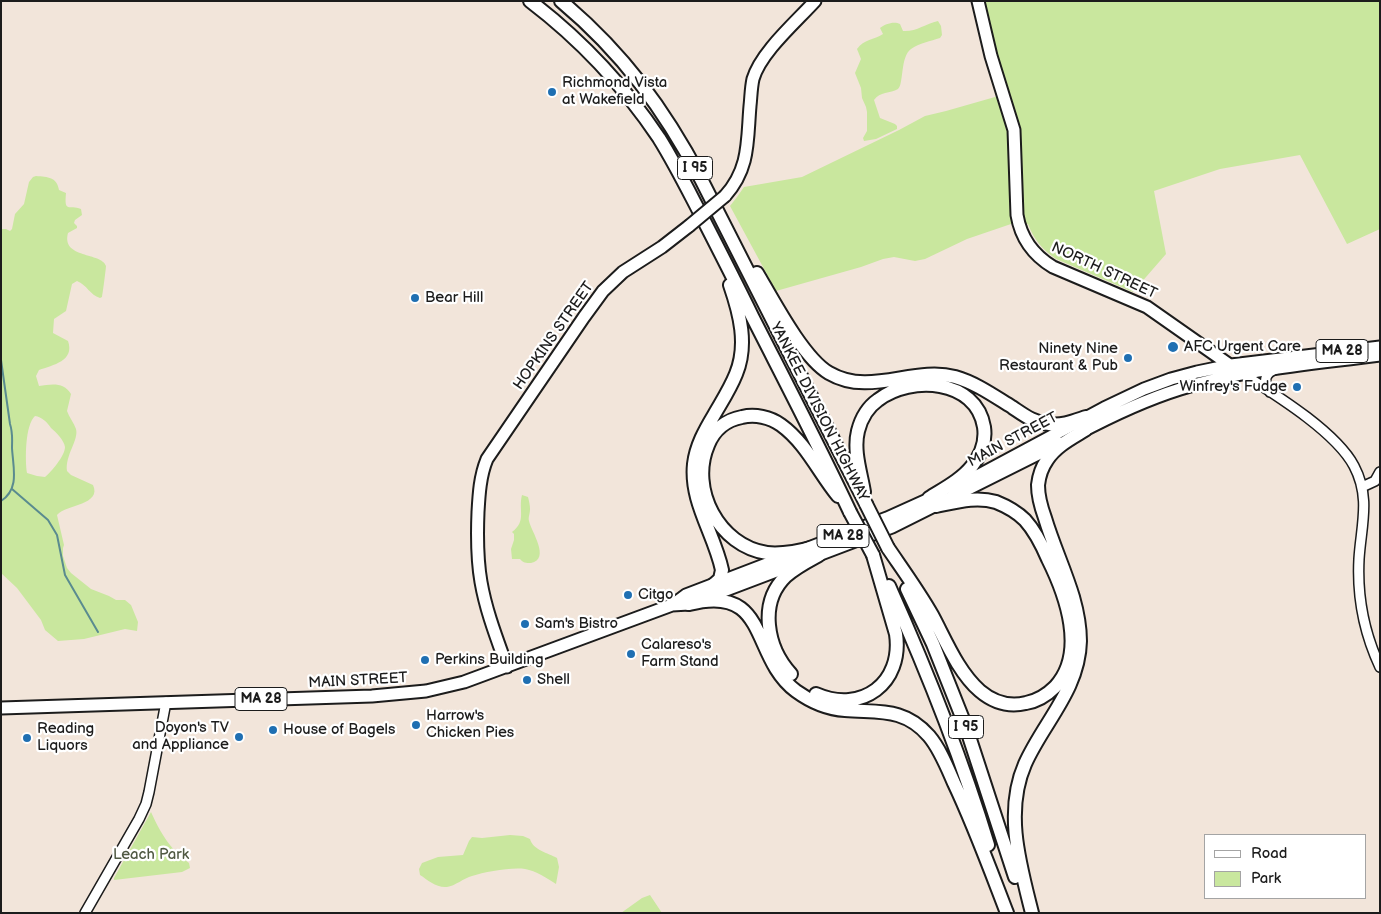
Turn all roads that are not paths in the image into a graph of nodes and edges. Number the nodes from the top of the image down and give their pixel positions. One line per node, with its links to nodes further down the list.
1 (530, 1): 6 (highway, YANKEE DIVISION HIGHWAY / I 95)
2 (561, 1): 5 (highway, YANKEE DIVISION HIGHWAY / I 95)
3 (815, 1): 25 (main road, HOPKINS STREET, bridge)
4 (978, 1): 9 (main road, NORTH STREET)
5 (701, 180): 13 (highway); 17 (highway, YANKEE DIVISION HIGHWAY / I 95)
6 (690, 194): 18 (highway, YANKEE DIVISION HIGHWAY / I 95); 22 (highway)
7 (1380, 347): 9 (main road, MAIN STREET / MA 28)
8 (1380, 355): 10 (main road, MAIN STREET / MA 28)
9 (1231, 365): 11 (main road, NORTH STREET); 13 (main road, MAIN STREET / MA 28)
10 (1278, 368): 11 (main road, MAIN STREET / MA 28); 12 (street)
11 (1243, 374): 12 (street, NORTH STREET); 13 (main road, MAIN STREET / MA 28)
12 (1270, 392): 15 (street, NORTH STREET)
13 (1086, 423): 16 (main road, MAIN STREET / MA 28); 32 (highway)
14 (1380, 472): 15 (street)
15 (1362, 487): 26 (street, NORTH STREET)
16 (933, 502): 17 (highway); 19 (highway); 20 (main road, MAIN STREET / MA 28)
17 (866, 504): 19 (highway, YANKEE DIVISION HIGHWAY / I 95, bridge)
18 (850, 512): 20 (highway); 21 (highway, YANKEE DIVISION HIGHWAY / I 95, bridge)
19 (888, 548): 31 (highway, YANKEE DIVISION HIGHWAY / I 95)
20 (817, 551): 21 (highway); 22 (main road, MAIN STREET / MA 28); 23 (main road, MAIN STREET / MA 28)
21 (873, 555): 30 (highway, YANKEE DIVISION HIGHWAY / I 95)
22 (712, 586): 24 (main road, MAIN STREET / MA 28)
23 (689, 604): 24 (main road, MAIN STREET / MA 28); 30 (highway)
24 (672, 605): 25 (main road, MAIN STREET / MA 28)
25 (507, 667): 27 (main road, MAIN STREET / MA 28)
26 (1380, 667)
27 (166, 702): 28 (main road, MAIN STREET / MA 28); 29 (street)
28 (1, 708)
29 (85, 913)
30 (1008, 913)
31 (1026, 913)
32 (1032, 913)

